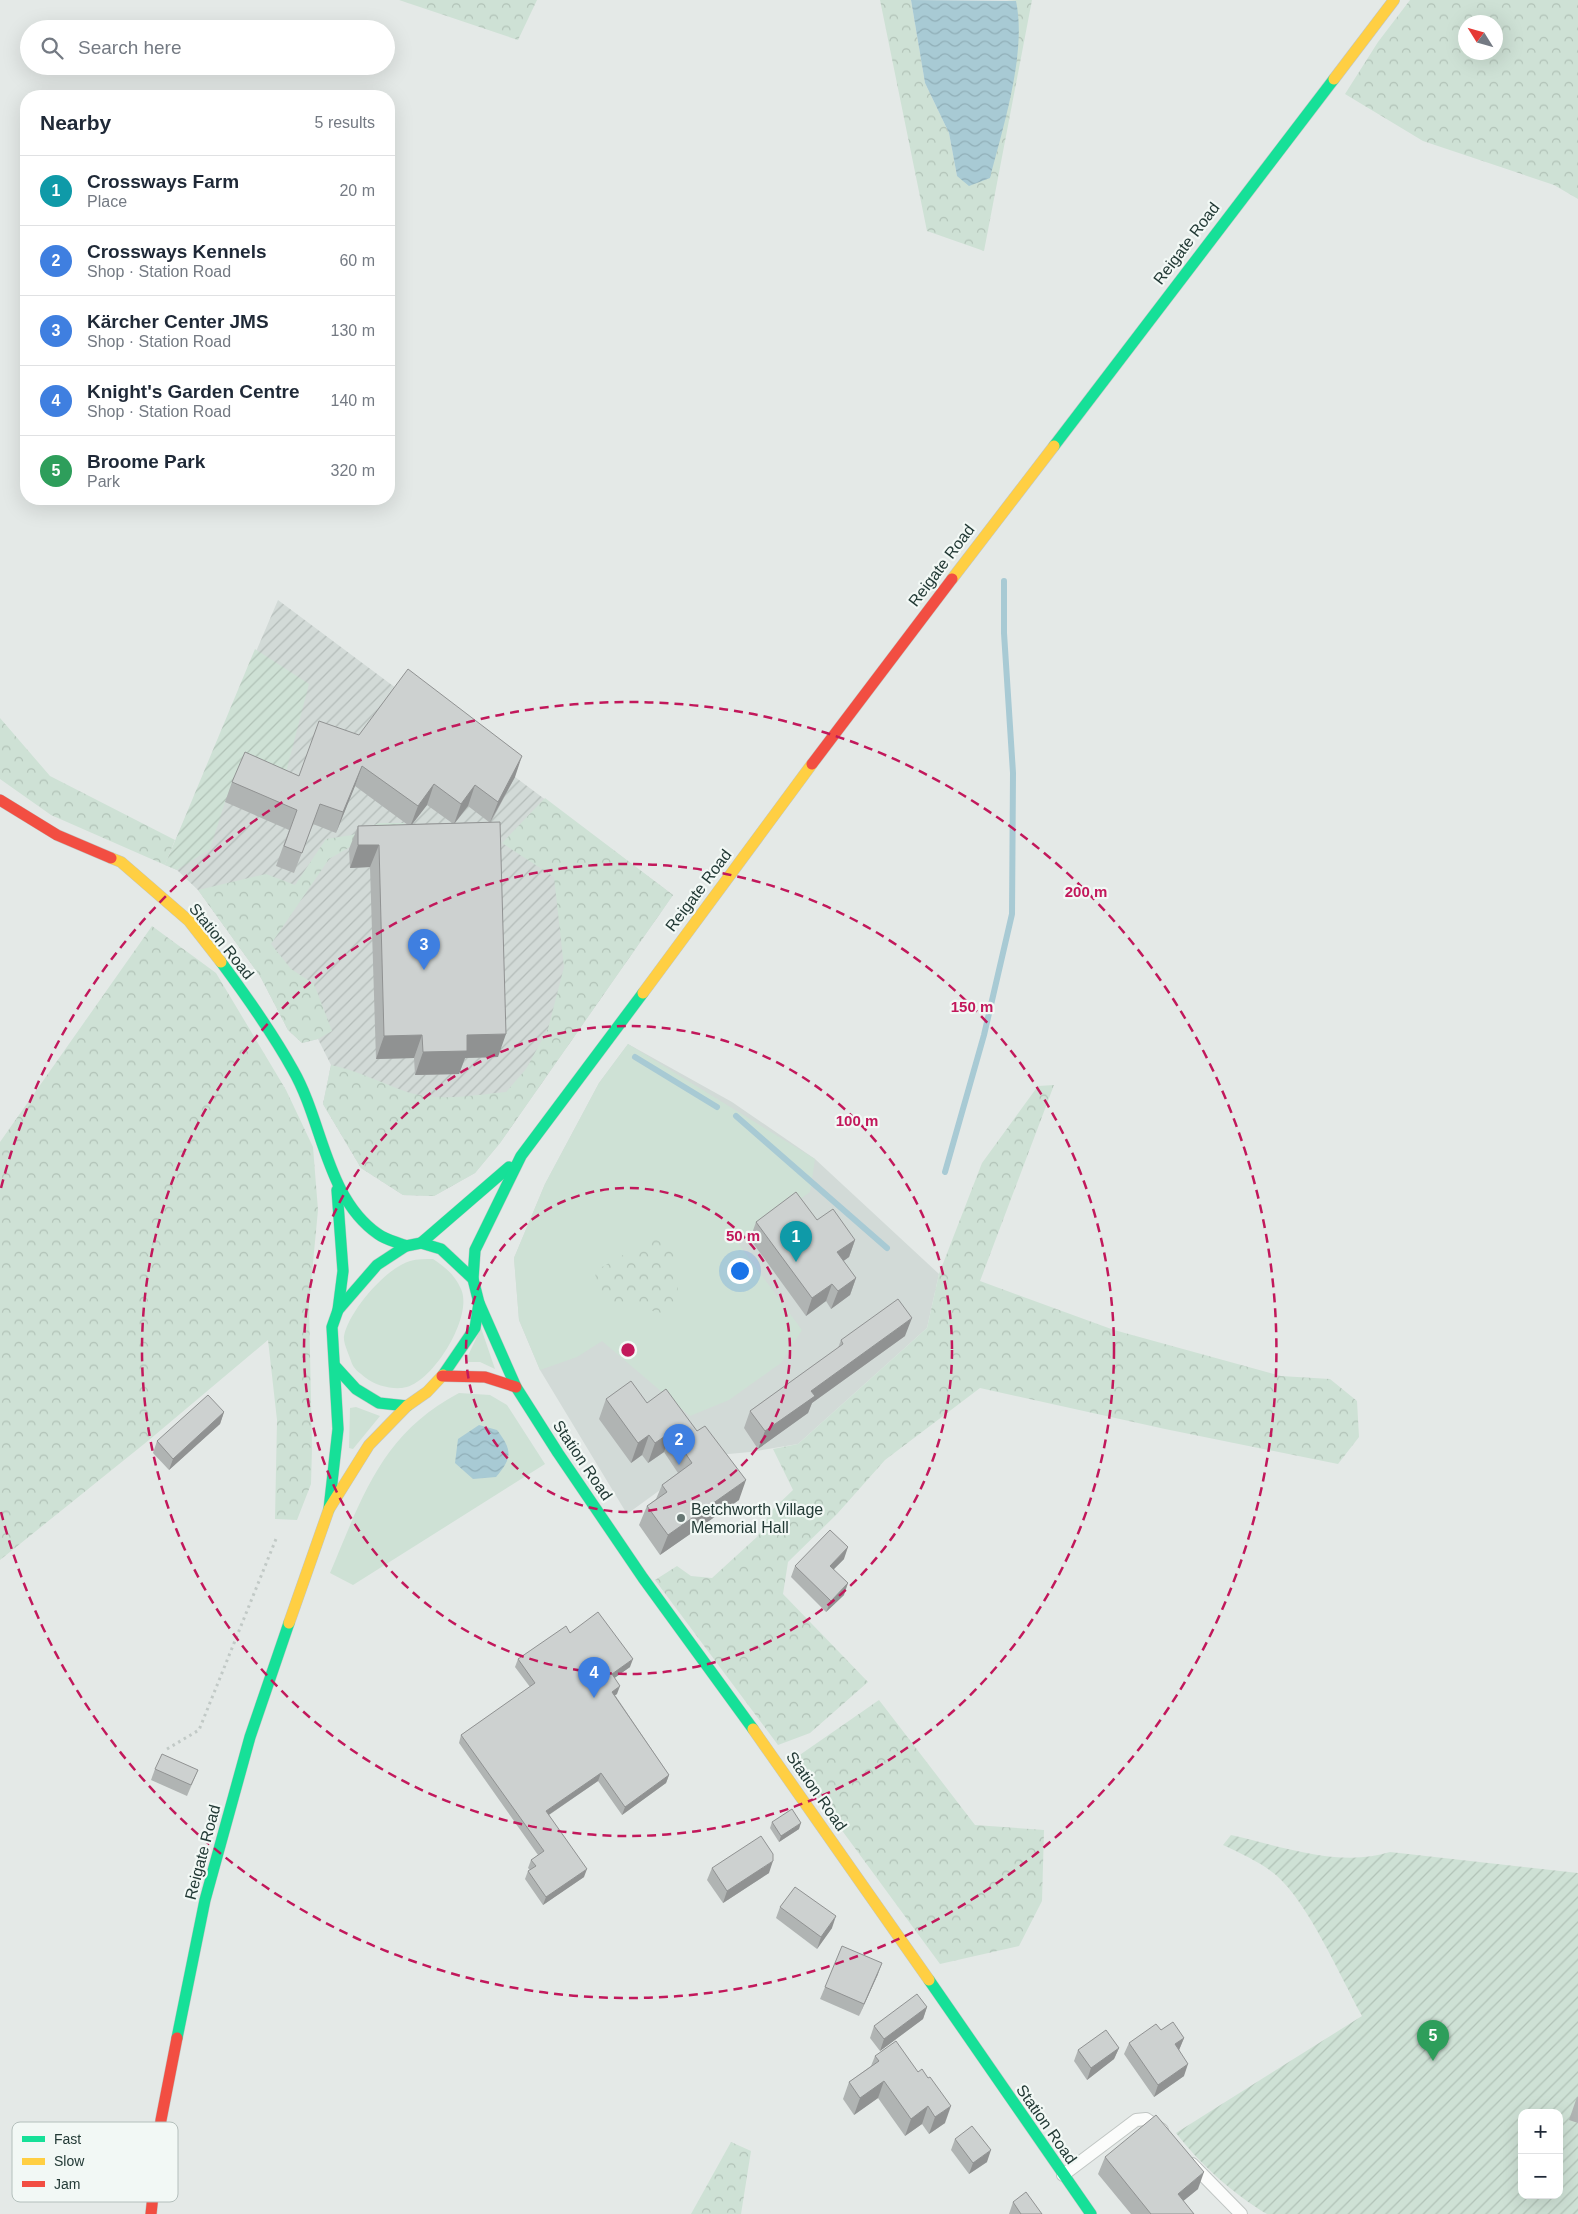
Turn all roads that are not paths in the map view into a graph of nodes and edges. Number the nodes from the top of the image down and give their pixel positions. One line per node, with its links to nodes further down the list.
1 (1394, 0): 3 (main road, Reigate Road)
2 (0, 800): 4 (main road, Station Road)
3 (521, 1156): 5 (main road, Reigate Road); 7 (main road, Reigate Road)
4 (336, 1179): 6 (main road, Station Road); 9 (main road, Station Road)
5 (422, 1243): 6 (main road); 7 (main road)
6 (406, 1246): 9 (main road)
7 (474, 1279): 8 (main road)
8 (479, 1303): 11 (main road); 12 (main road, Station Road)
9 (338, 1310): 10 (main road)
10 (335, 1366): 13 (main road); 14 (main road, Reigate Road)
11 (442, 1376): 12 (main road); 13 (main road)
12 (516, 1387): 18 (main road, Station Road)
13 (407, 1406): 14 (main road, Reigate Road)
14 (329, 1509): 15 (main road, Reigate Road)
15 (161, 2122)
16 (1172, 2142): 18 (lane)
17 (1184, 2155): 20 (lane)
18 (1063, 2175): 19 (main road, Station Road)
19 (1091, 2214)
20 (1241, 2214)

